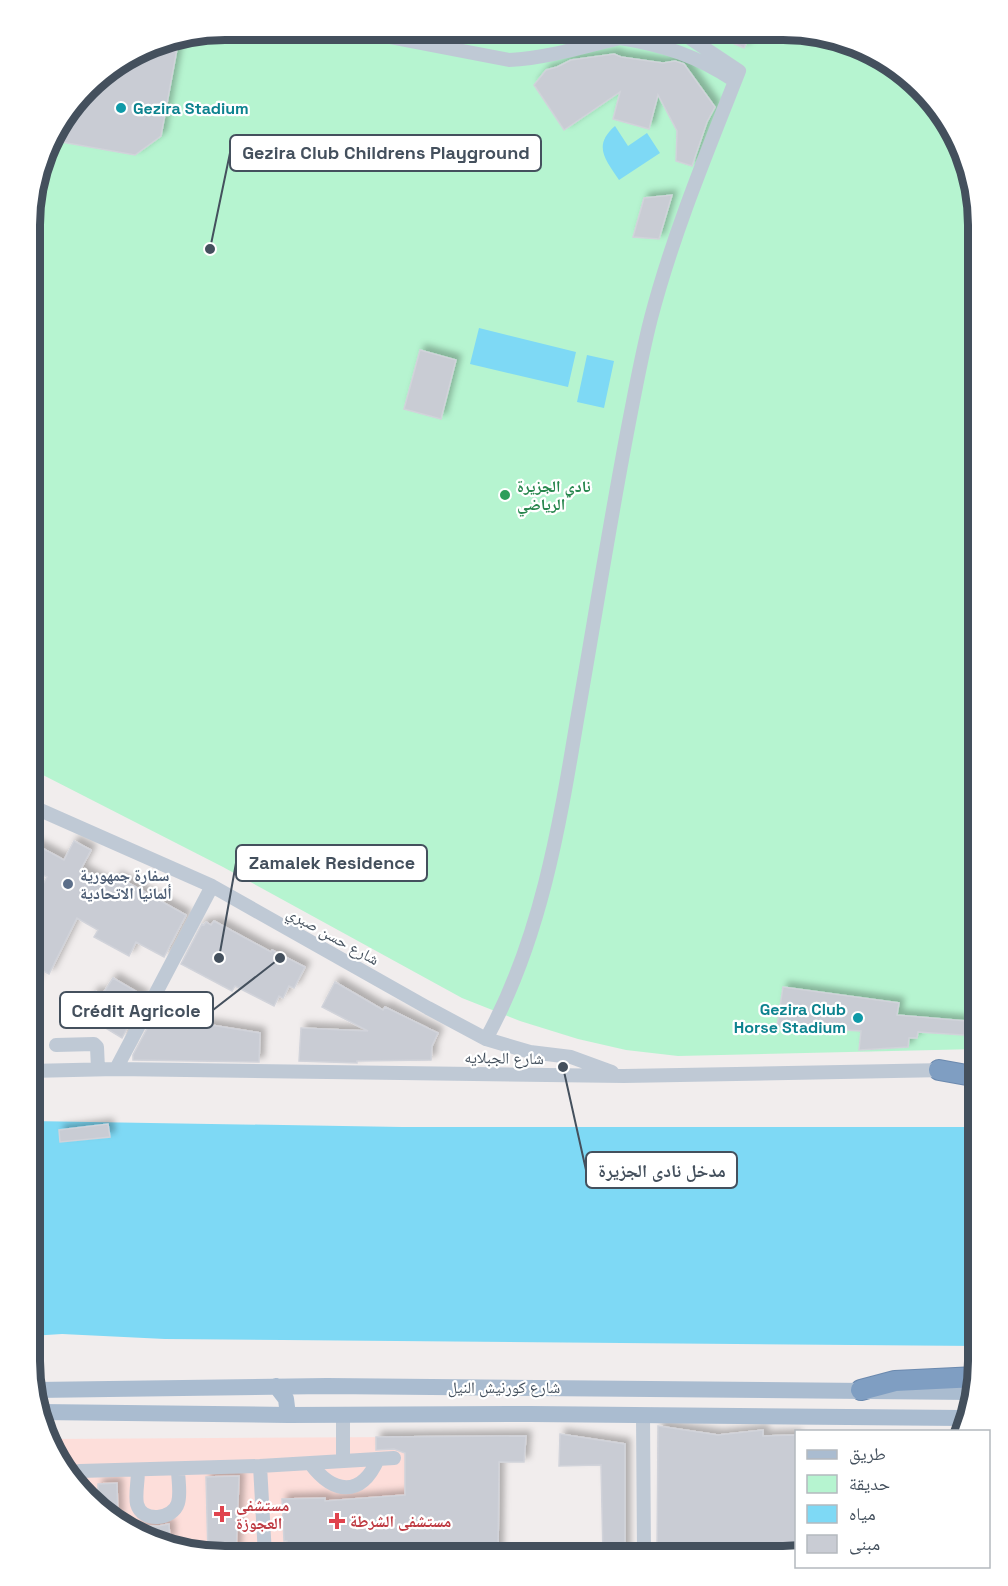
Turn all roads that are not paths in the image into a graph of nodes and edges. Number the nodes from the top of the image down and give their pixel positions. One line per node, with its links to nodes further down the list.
1 (410, 41): 2 (street)
2 (601, 41)
3 (645, 41): 5 (street)
4 (691, 41): 5 (street)
5 (718, 64): 8 (street)
6 (41, 810): 7 (street, شارع حسن صبري)
7 (212, 886): 8 (street, شارع حسن صبري); 11 (street)
8 (486, 1039): 16 (street, شارع حسن صبري)
9 (56, 1045): 10 (street)
10 (98, 1069): 11 (street, شارع الجبلايه); 14 (street, شارع الجبلايه)
11 (116, 1069): 16 (street, شارع الجبلايه)
12 (939, 1070): 13 (street, شارع الجبلايه); 15 (highway); 16 (street, شارع الجبلايه)
13 (967, 1070)
14 (41, 1071)
15 (967, 1075)
16 (624, 1076)
17 (966, 1378): 21 (highway)
18 (276, 1386): 19 (main road, شارع كورنيش النيل); 20 (main road, شارع كورنيش النيل); 24 (main road)
19 (327, 1386): 21 (main road, شارع كورنيش النيل); 25 (main road)
20 (43, 1390)
21 (861, 1390): 22 (main road, شارع كورنيش النيل)
22 (965, 1392)
23 (48, 1412): 24 (main road, شارع كورنيش النيل)
24 (288, 1415): 25 (main road, شارع كورنيش النيل)
25 (316, 1415): 26 (main road, شارع كورنيش النيل)
26 (343, 1415): 27 (main road, شارع كورنيش النيل); 31 (street)
27 (643, 1415): 28 (main road, شارع كورنيش النيل); 38 (street)
28 (959, 1418)
29 (394, 1458): 30 (street)
30 (378, 1459): 31 (street); 32 (street)
31 (343, 1461): 32 (street)
32 (310, 1463): 33 (street)
33 (260, 1466): 34 (street); 37 (street)
34 (178, 1470): 35 (street); 35 (street)
35 (138, 1471): 36 (street)
36 (78, 1472)
37 (264, 1546)
38 (644, 1546)

